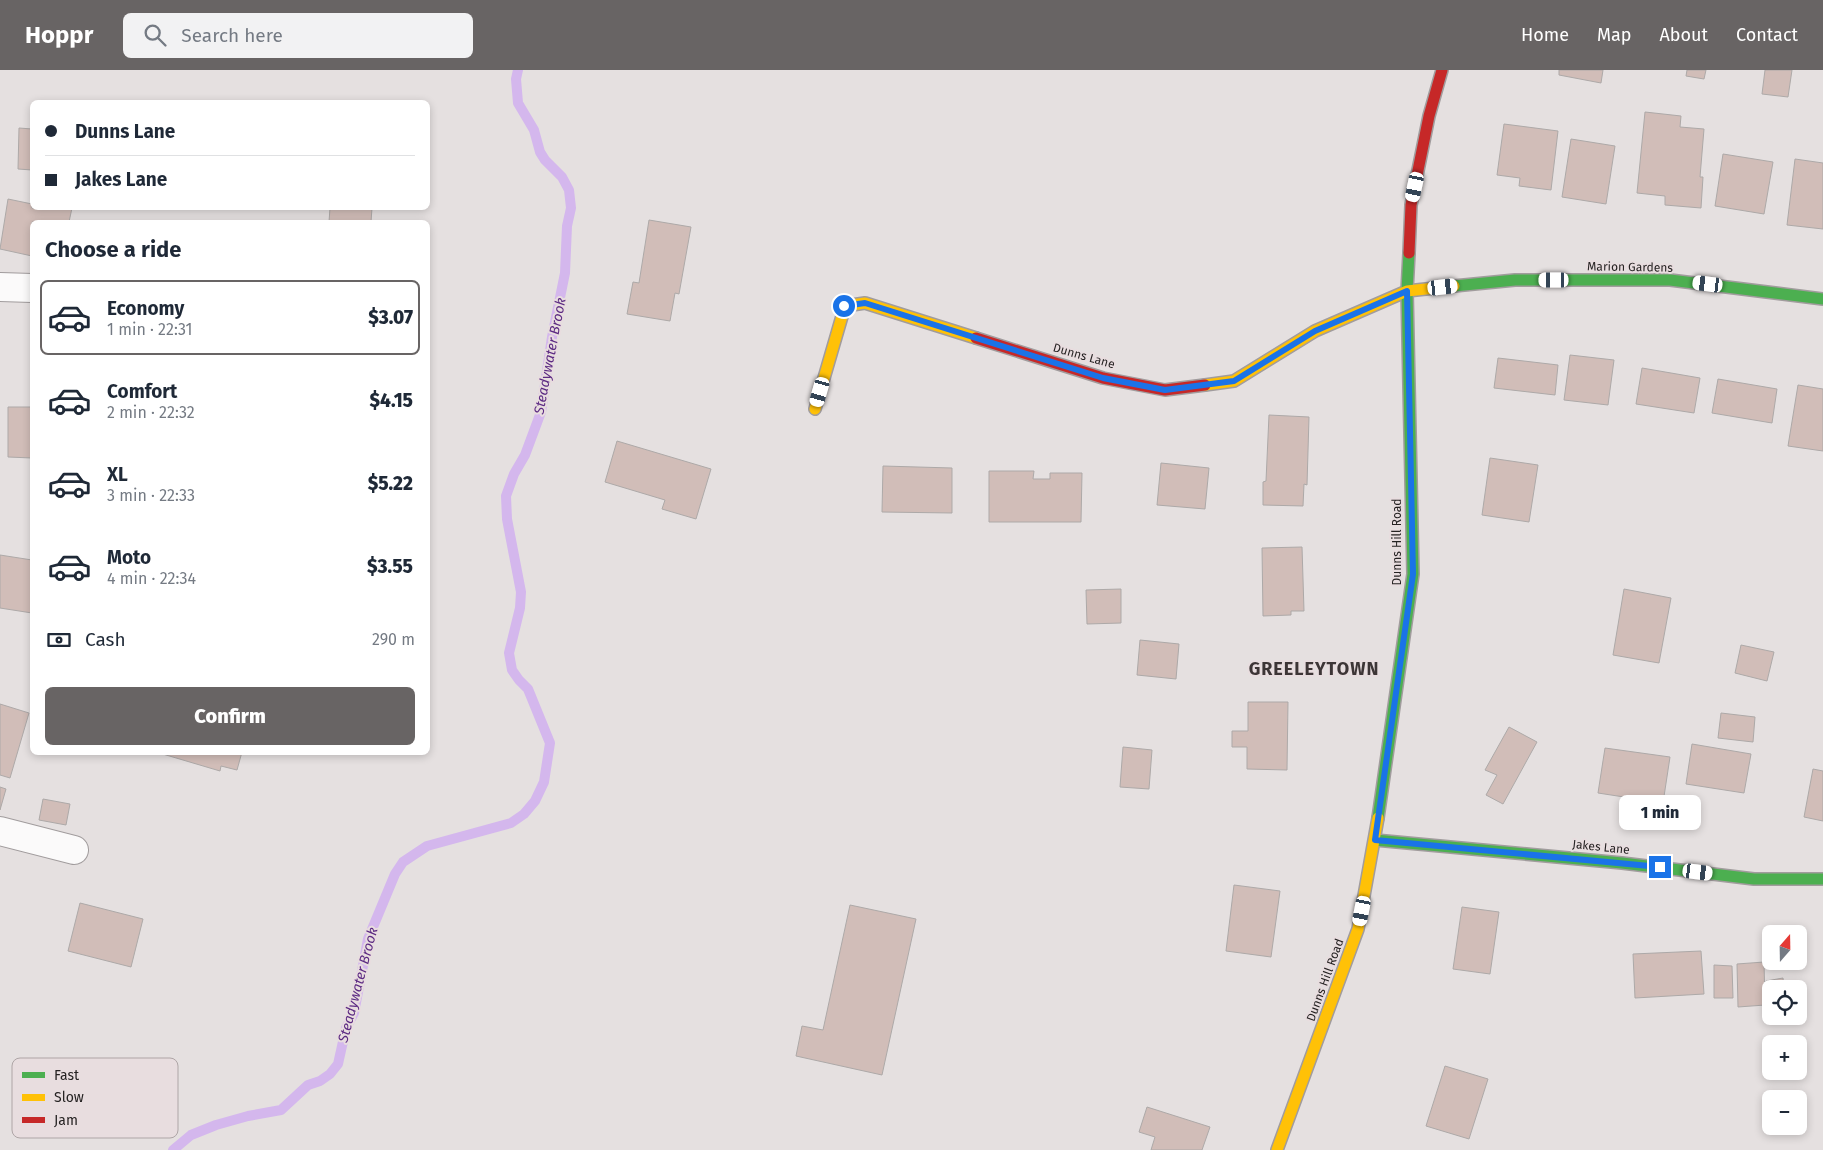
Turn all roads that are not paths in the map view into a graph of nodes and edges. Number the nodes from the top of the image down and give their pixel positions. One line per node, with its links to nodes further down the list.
1 (1442, 70): 4 (street, Dunns Hill Road)
2 (0, 287): 3 (street)
3 (30, 288)
4 (1407, 291): 5 (street, Marion Gardens); 6 (street, Dunns Lane); 8 (street, Dunns Hill Road)
5 (1823, 300)
6 (815, 409)
7 (0, 831): 9 (street)
8 (1375, 840): 10 (street, Jakes Lane); 11 (street, Dunns Hill Road)
9 (74, 850)
10 (1823, 879)
11 (1277, 1150)

